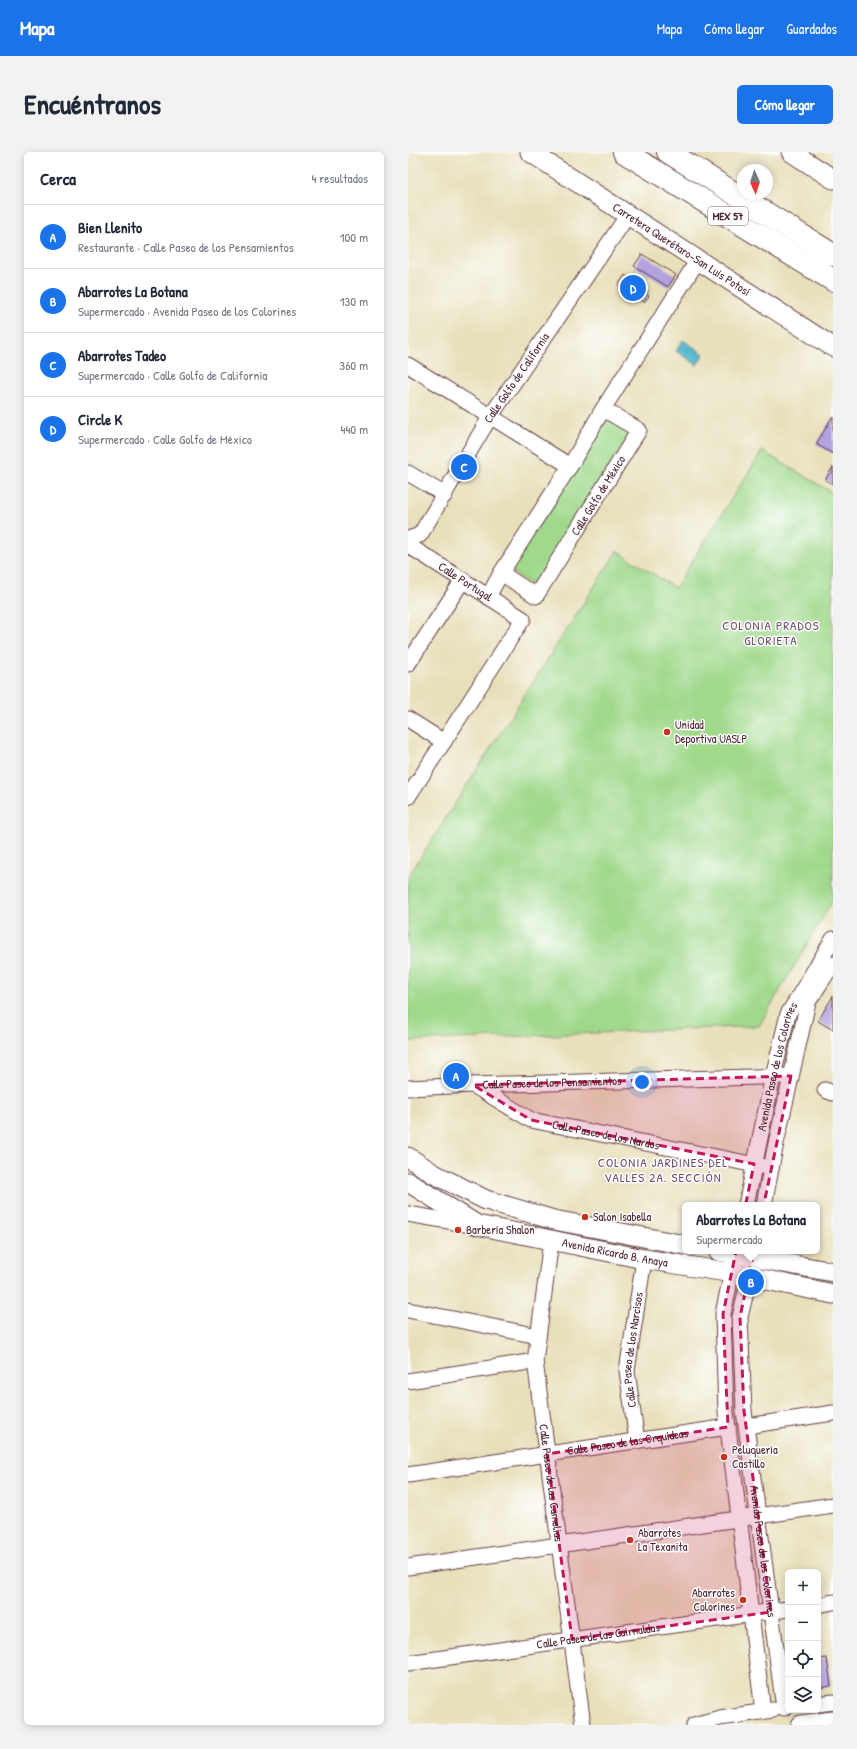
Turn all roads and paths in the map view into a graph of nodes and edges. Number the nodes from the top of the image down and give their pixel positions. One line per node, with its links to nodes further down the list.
1 (530, 152): 6 (main road, Carretera Querétaro-San Luis Potosí)
2 (624, 152): 9 (highway, MEX 57)
3 (791, 152): 5 (main road)
4 (674, 155): 7 (highway, MEX 57)
5 (833, 179)
6 (628, 216): 8 (main road, Carretera Querétaro-San Luis Potosí); 13 (street, Calle Golfo de California)
7 (833, 255)
8 (698, 260): 10 (main road, Carretera Querétaro-San Luis Potosí); 12 (street)
9 (833, 280)
10 (833, 347)
11 (408, 365): 13 (street)
12 (603, 409): 14 (street); 19 (street, Calle Golfo de México)
13 (490, 417): 14 (street); 16 (street, Calle Golfo de California)
14 (570, 466): 19 (street)
15 (408, 473): 16 (street)
16 (445, 496): 17 (street, Calle Golfo de California)
17 (408, 539)
18 (408, 545): 20 (street, Calle Portugal)
19 (501, 573): 21 (street)
20 (463, 580): 21 (street, Calle Portugal); 22 (street)
21 (488, 597): 24 (street, Calle Portugal)
22 (408, 664)
23 (408, 719): 24 (street)
24 (444, 742): 25 (street)
25 (408, 797)
26 (831, 945): 28 (street, Avenida Paseo de los Colorines)
27 (833, 964): 29 (street, Avenida Paseo de los Colorines)
28 (773, 1076): 29 (street, Calle Paseo de los Pensamientos); 30 (street, Calle Paseo de los Pensamientos); 33 (street, Avenida Paseo de los Colorines)
29 (791, 1076): 34 (street, Avenida Paseo de los Colorines)
30 (473, 1085): 31 (street, Calle Paseo de los Pensamientos); 33 (street, Calle Paseo de los Nardos)
31 (408, 1088)
32 (408, 1157): 41 (main road, Avenida Ricardo B. Anaya)
33 (754, 1164): 34 (street, Calle Paseo de los Nardos); 36 (street, Avenida Paseo de los Colorines)
34 (771, 1168): 37 (street, Avenida Paseo de los Colorines)
35 (408, 1182): 39 (main road, Avenida Ricardo B. Anaya)
36 (747, 1202)
37 (765, 1202)
38 (408, 1214): 39 (street)
39 (477, 1225): 40 (main road, Avenida Ricardo B. Anaya)
40 (550, 1241): 44 (main road, Avenida Ricardo B. Anaya); 49 (street, Calle Paseo de las Camelias)
41 (682, 1244)
42 (731, 1254): 46 (street, Avenida Paseo de los Colorines)
43 (755, 1254): 45 (main road); 46 (street, Avenida Paseo de los Colorines)
44 (644, 1258): 46 (main road, Avenida Ricardo B. Anaya); 55 (street, Calle Paseo de los Narcisos)
45 (833, 1272)
46 (741, 1275): 47 (main road, Avenida Ricardo B. Anaya); 53 (street, Avenida Paseo de los Colorines); 54 (street, Avenida Paseo de los Colorines)
47 (833, 1294)
48 (408, 1310): 49 (street)
49 (538, 1336): 50 (street, Calle Paseo de las Camelias)
50 (535, 1362): 51 (street); 56 (street, Calle Paseo de las Camelias)
51 (408, 1381)
52 (833, 1413): 53 (street)
53 (747, 1426): 59 (street, Avenida Paseo de los Colorines)
54 (728, 1427): 55 (street, Calle Paseo de las Orquídeas); 60 (street, Avenida Paseo de los Colorines)
55 (637, 1441): 56 (street, Calle Paseo de las Orquídeas)
56 (548, 1454): 57 (street, Calle Paseo de las Orquídeas); 61 (street, Calle Paseo de las Camelias)
57 (408, 1475)
58 (833, 1506): 59 (street)
59 (758, 1516): 60 (street); 66 (street, Avenida Paseo de los Colorines)
60 (740, 1518): 61 (street); 67 (street, Avenida Paseo de los Colorines)
61 (560, 1545): 62 (street); 68 (street, Calle Paseo de las Camelias)
62 (408, 1567)
63 (833, 1602): 64 (street)
64 (821, 1604)
65 (785, 1610): 66 (street, Calle Paseo de las Guirnaldas)
66 (771, 1612): 67 (street, Calle Paseo de las Guirnaldas); 70 (street, Avenida Paseo de los Colorines)
67 (752, 1614): 68 (street, Calle Paseo de las Guirnaldas); 74 (street, Avenida Paseo de los Colorines)
68 (572, 1639): 69 (street, Calle Paseo de las Guirnaldas); 76 (street, Calle Paseo de las Camelias)
69 (408, 1663)
70 (785, 1702)
71 (833, 1702): 72 (street)
72 (821, 1704)
73 (785, 1708): 74 (street)
74 (763, 1711): 77 (street)
75 (833, 1721): 78 (main road)
76 (583, 1725)
77 (694, 1725)
78 (801, 1725)

